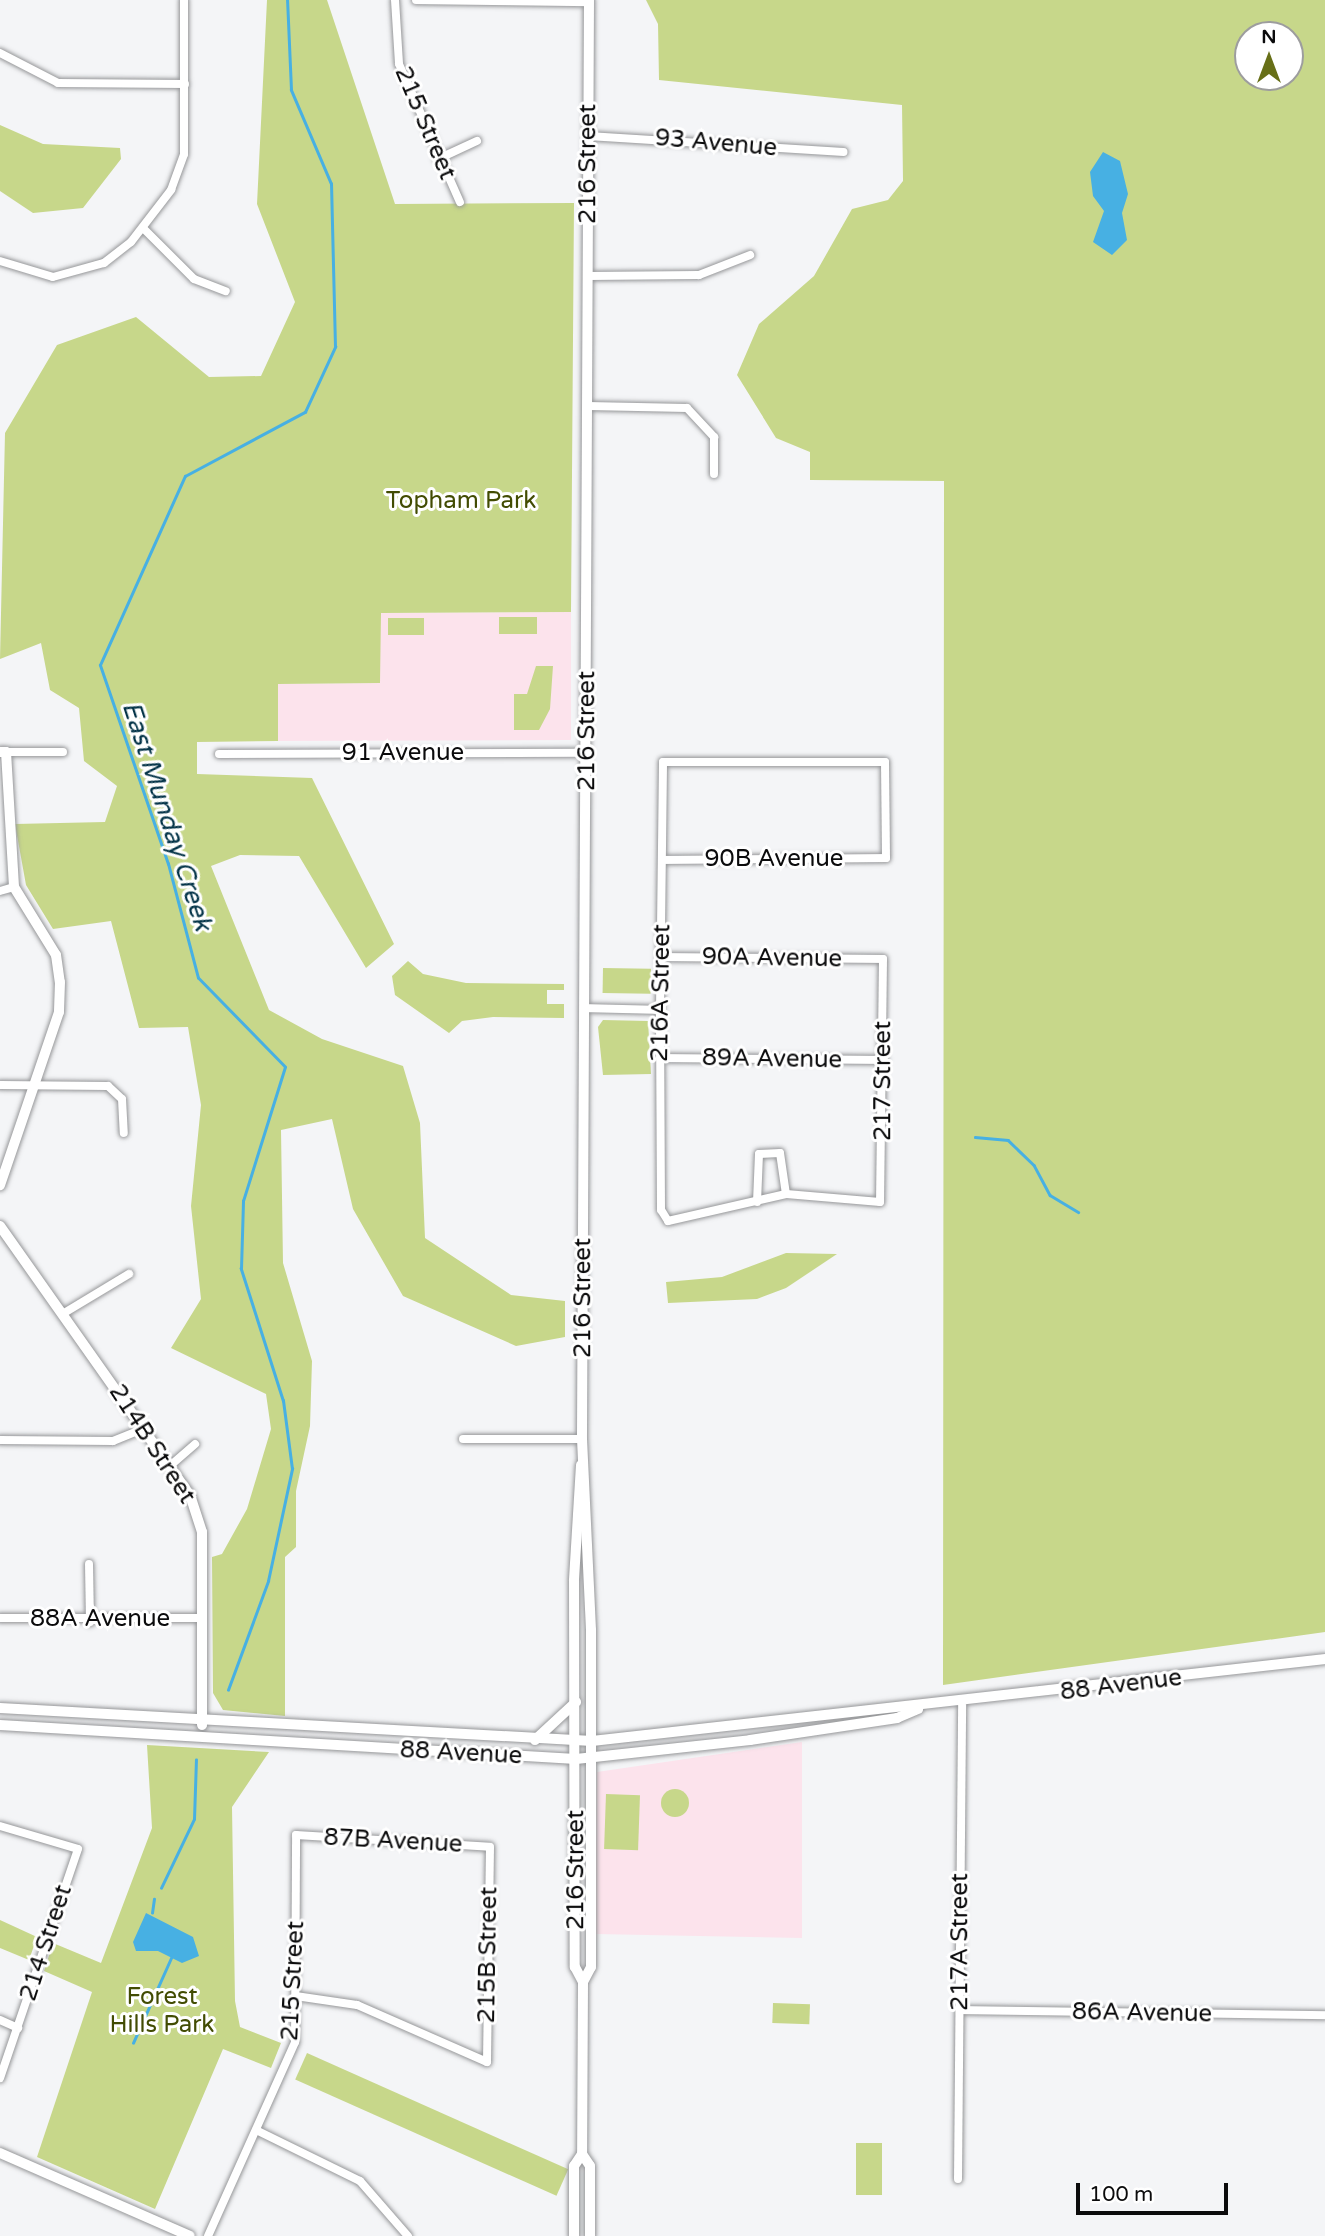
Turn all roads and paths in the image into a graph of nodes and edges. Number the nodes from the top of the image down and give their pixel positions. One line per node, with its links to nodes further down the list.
1 (184, 0): 6 (street)
2 (395, 0): 10 (street, 215 Street)
3 (416, 0): 4 (street)
4 (589, 1): 7 (main road, 216 Street)
5 (0, 53): 6 (street)
6 (185, 84): 12 (street)
7 (588, 136): 9 (street, 93 Avenue); 15 (main road, 216 Street)
8 (477, 141): 10 (street)
9 (844, 152)
10 (438, 159): 11 (street, 215 Street)
11 (460, 202)
12 (143, 228): 14 (street); 16 (street)
13 (750, 255): 15 (street)
14 (0, 261)
15 (588, 276): 17 (main road, 216 Street)
16 (226, 291)
17 (588, 405): 18 (street); 21 (main road, 216 Street)
18 (714, 474)
19 (3, 752): 20 (street); 25 (main road)
20 (63, 752)
21 (587, 753): 22 (street, 91 Avenue); 29 (main road, 216 Street)
22 (219, 754)
23 (886, 858): 24 (street, 90B Avenue); 24 (street, 216A Street)
24 (663, 860): 27 (street, 216A Street)
25 (14, 887): 26 (street); 33 (main road)
26 (0, 891)
27 (662, 957): 28 (street, 90A Avenue); 30 (street, 216A Street)
28 (883, 959): 32 (street, 217 Street)
29 (585, 1007): 30 (street); 44 (main road, 216 Street)
30 (660, 1010): 31 (street, 216A Street)
31 (660, 1058): 32 (street, 89A Avenue); 38 (street, 216A Street)
32 (884, 1060): 37 (street, 217 Street)
33 (35, 1085): 34 (street); 35 (street); 36 (main road)
34 (0, 1086)
35 (124, 1133)
36 (0, 1185)
37 (786, 1194): 38 (street); 38 (street)
38 (757, 1202)
39 (0, 1226): 41 (main road, 214B Street)
40 (129, 1275): 41 (street)
41 (64, 1313): 42 (main road, 214B Street)
42 (145, 1428): 45 (street); 48 (main road, 214B Street)
43 (463, 1439): 44 (street)
44 (582, 1439): 47 (main road, 216 Street)
45 (0, 1440)
46 (195, 1444): 48 (street)
47 (582, 1462): 54 (main road, 216 Street); 62 (main road, 216 Street)
48 (171, 1465): 51 (main road, 214B Street)
49 (89, 1564): 52 (street)
50 (0, 1618): 52 (street, 88A Avenue)
51 (200, 1618): 52 (street, 88A Avenue); 58 (main road, 214B Street)
52 (90, 1622)
53 (1325, 1660): 55 (main road, 88 Avenue)
54 (576, 1702): 61 (main road); 63 (main road, 216 Street)
55 (961, 1705): 57 (main road, 88 Avenue); 71 (street, 217A Street)
56 (0, 1708): 58 (main road, 88 Avenue)
57 (918, 1709): 62 (main road, 88 Avenue); 64 (main road, 88 Avenue)
58 (202, 1720): 60 (main road, 214B Street); 61 (main road, 88 Avenue)
59 (0, 1725): 60 (main road, 88 Avenue)
60 (202, 1738): 65 (main road, 88 Avenue)
61 (535, 1740): 63 (main road, 88 Avenue)
62 (592, 1741): 63 (main road, 88 Avenue); 64 (main road, 216 Street)
63 (576, 1742): 65 (main road, 216 Street)
64 (592, 1758): 65 (main road, 88 Avenue); 69 (main road, 216 Street)
65 (576, 1759): 69 (main road, 216 Street)
66 (0, 1826): 74 (street, 214 Street)
67 (296, 1835): 68 (street, 87B Avenue); 70 (street, 215 Street)
68 (490, 1847): 70 (street, 215B Street)
69 (583, 1982): 78 (main road, 216 Street)
70 (296, 1996): 76 (street, 215 Street)
71 (960, 2010): 72 (street, 86A Avenue); 79 (street, 217A Street)
72 (1325, 2015)
73 (0, 2020): 74 (street)
74 (18, 2028): 75 (street, 214 Street)
75 (0, 2078)
76 (256, 2130): 81 (street, 215 Street); 82 (street)
77 (0, 2153): 80 (main road)
78 (582, 2154): 83 (main road, 216 Street); 84 (main road, 216 Street)
79 (958, 2179)
80 (190, 2236)
81 (208, 2236)
82 (408, 2236)
83 (574, 2236)
84 (590, 2236)

